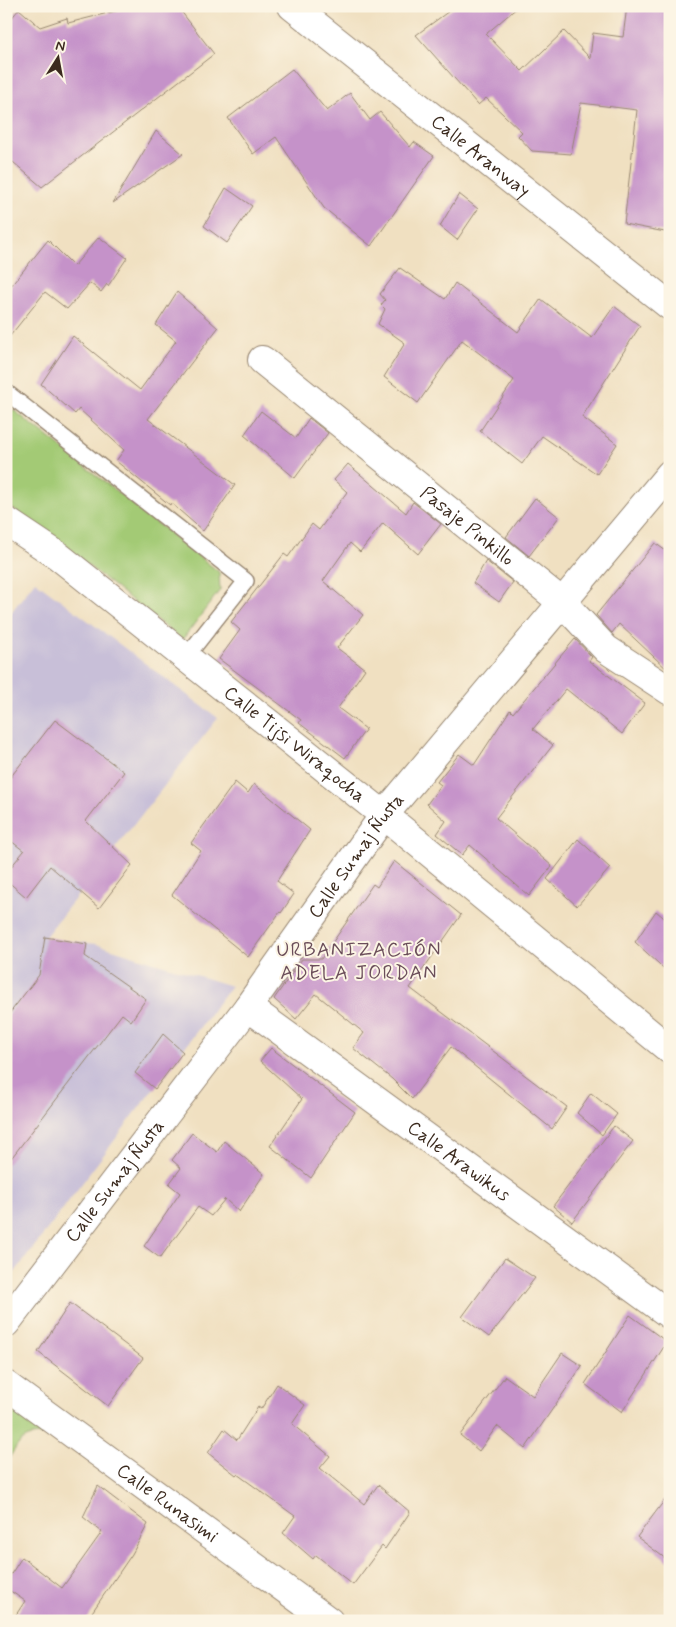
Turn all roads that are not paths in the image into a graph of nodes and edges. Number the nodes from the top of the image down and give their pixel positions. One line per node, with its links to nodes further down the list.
1 (292, 6): 2 (street, Calle Aranway)
2 (670, 306)
3 (262, 360): 7 (street, Pasaje Pinkillo)
4 (6, 392): 8 (lane)
5 (670, 474): 7 (street, Calle Sumaj Ñusta)
6 (6, 521): 8 (street, Calle Tijsi Wiraqocha)
7 (563, 603): 9 (street, Pasaje Pinkillo); 10 (street, Calle Sumaj Ñusta)
8 (186, 657): 10 (street, Calle Tijsi Wiraqocha)
9 (670, 691)
10 (384, 815): 11 (street, Calle Sumaj Ñusta); 12 (street, Calle Tijsi Wiraqocha)
11 (248, 1007): 13 (street, Calle Arawikus); 14 (street, Calle Sumaj Ñusta)
12 (670, 1050)
13 (670, 1315)
14 (6, 1323)
15 (6, 1385): 16 (street, Calle Runasimi)
16 (329, 1621)

